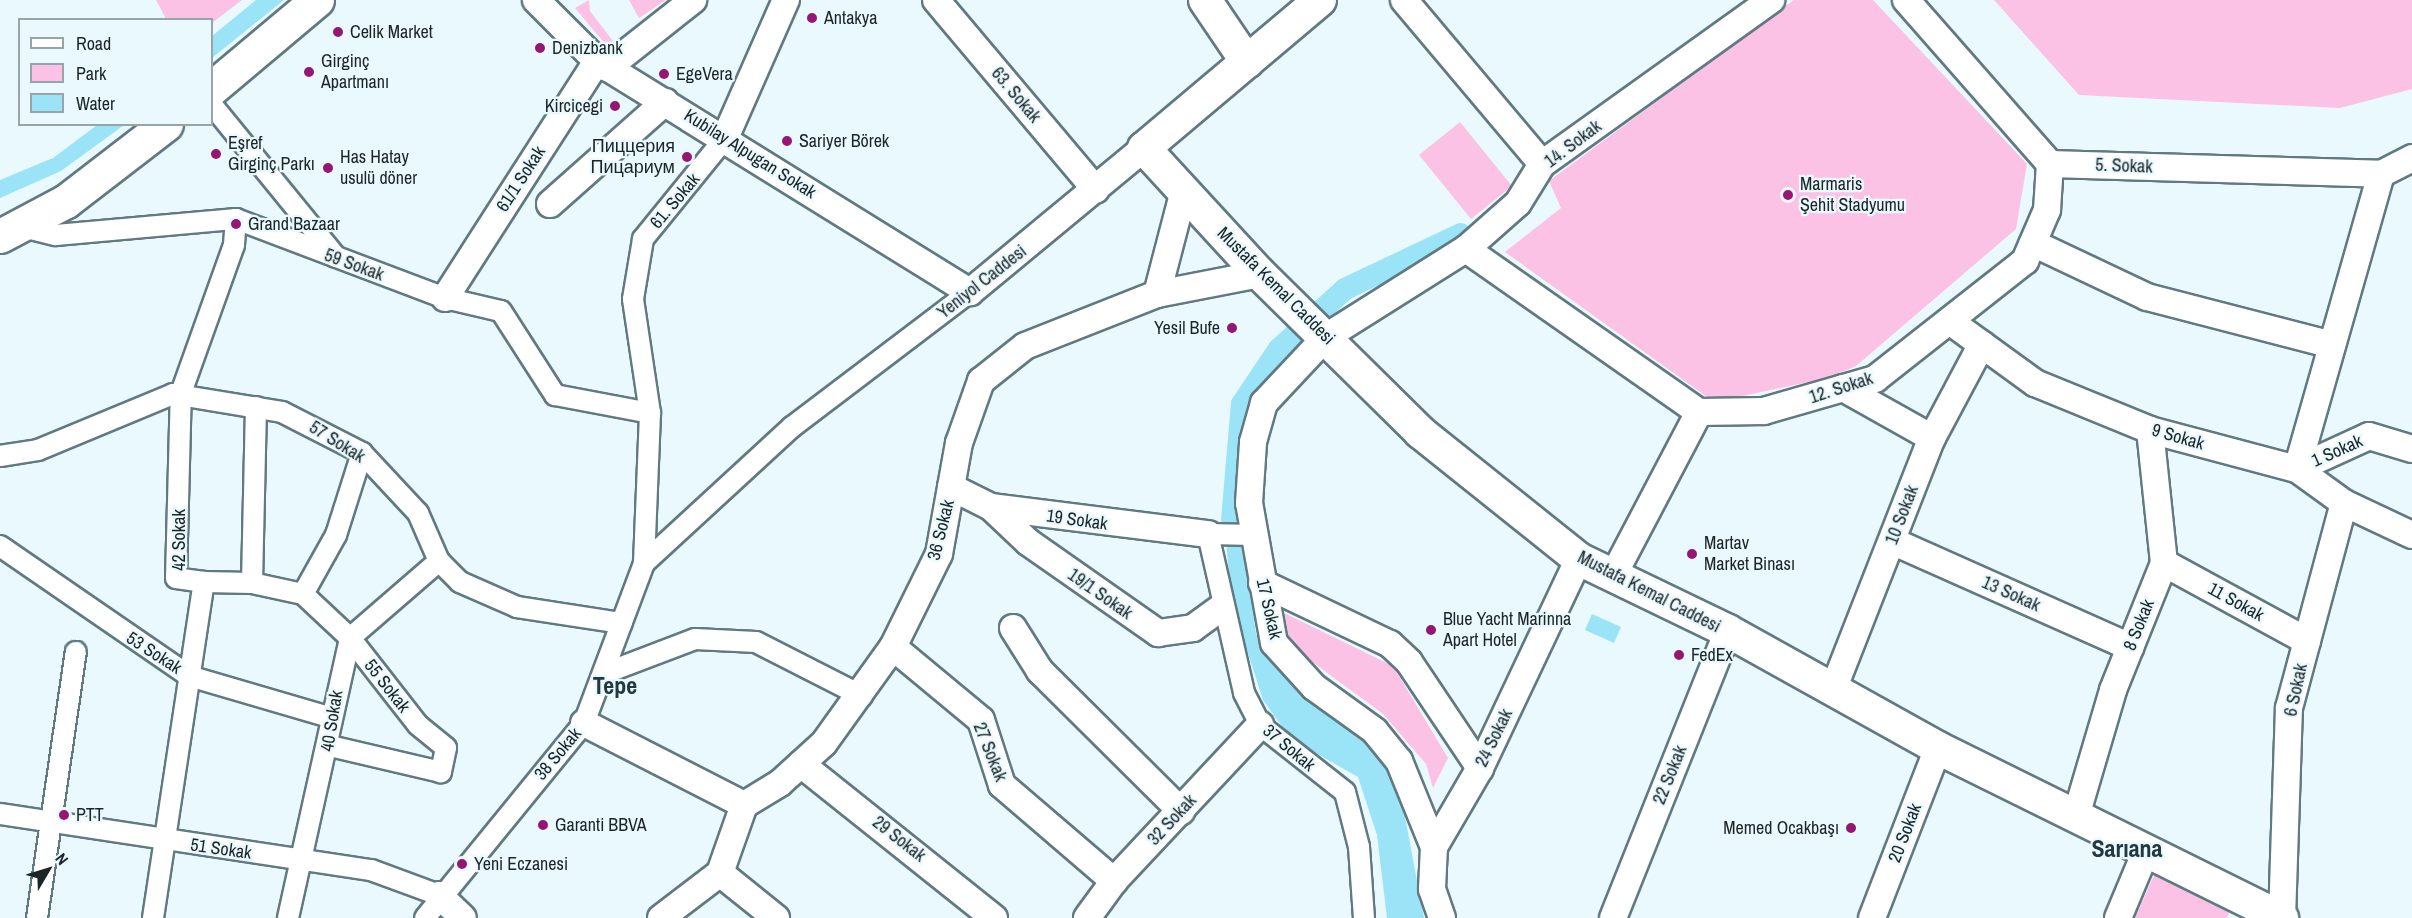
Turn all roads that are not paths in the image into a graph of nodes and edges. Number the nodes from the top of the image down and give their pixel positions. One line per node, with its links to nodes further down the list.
1 (317, 0): 13 (main road)
2 (693, 0): 12 (street, 61/1 Sokak)
3 (786, 0): 17 (street, 61. Sokak)
4 (936, 0): 23 (street, 63. Sokak)
5 (1205, 0): 11 (street)
6 (1320, 0): 11 (street, Yeniyol Caddesi)
7 (1404, 0): 20 (street)
8 (1771, 0): 20 (street, 14. Sokak)
9 (1906, 0): 21 (street)
10 (540, 1): 12 (street, Kubilay Alpugan Sokak)
11 (1247, 62): 18 (street, Yeniyol Caddesi)
12 (602, 64): 14 (street, Kubilay Alpugan Sokak); 34 (street, 61/1 Sokak)
13 (213, 87)
14 (665, 102): 17 (street, Kubilay Alpugan Sokak); 25 (street)
15 (213, 106): 30 (street)
16 (163, 126): 27 (main road)
17 (726, 138): 32 (street, Kubilay Alpugan Sokak); 43 (street, 61. Sokak)
18 (1144, 148): 23 (street, Yeniyol Caddesi); 24 (street, Mustafa Kemal Caddesi)
19 (2412, 158): 22 (street, 5. Sokak)
20 (1542, 164): 29 (street, 14. Sokak)
21 (2050, 164): 22 (street, 5. Sokak); 28 (street, 12. Sokak)
22 (2381, 174): 38 (street)
23 (1096, 190): 32 (street, Yeniyol Caddesi)
24 (1184, 190): 31 (street, Mustafa Kemal Caddesi); 33 (street)
25 (550, 204)
26 (236, 219): 27 (street, 59 Sokak); 30 (street, 59 Sokak); 40 (street, 42 Sokak)
27 (5, 231)
28 (2033, 243): 35 (street, 12. Sokak); 38 (street)
29 (1466, 249): 36 (street, 14. Sokak); 42 (street)
30 (338, 259): 34 (street, 59 Sokak)
31 (1260, 274): 33 (street, 36 Sokak); 36 (street, Mustafa Kemal Caddesi)
32 (970, 292): 60 (street, Yeniyol Caddesi)
33 (1157, 294): 50 (street, 36 Sokak)
34 (445, 298): 43 (street, 59 Sokak)
35 (1951, 322): 37 (street, 9 Sokak); 39 (street, 12. Sokak)
36 (1326, 337): 54 (street, 17 Sokak); 58 (street, Mustafa Kemal Caddesi)
37 (1982, 344): 44 (street, 9 Sokak); 45 (street, 10 Sokak)
38 (2332, 345): 49 (street)
39 (1843, 388): 42 (street, 12. Sokak); 45 (street)
40 (181, 393): 41 (street, 57 Sokak); 48 (street, 57 Sokak); 63 (street, 42 Sokak)
41 (256, 407): 47 (street, 57 Sokak); 64 (street)
42 (1699, 412): 62 (street)
43 (650, 413): 60 (street, 61. Sokak)
44 (2150, 430): 49 (street, 9 Sokak); 61 (street, 8 Sokak)
45 (1932, 438): 56 (street, 10 Sokak)
46 (2412, 448): 49 (street, 1 Sokak)
47 (362, 453): 59 (street, 57 Sokak); 66 (street)
48 (0, 456)
49 (2297, 469): 51 (street, 9 Sokak)
50 (951, 487): 52 (street, 19 Sokak); 73 (street, 36 Sokak)
51 (2344, 503): 55 (street, 9 Sokak); 72 (street, 6 Sokak)
52 (991, 507): 53 (street, 19 Sokak); 67 (street, 19/1 Sokak)
53 (1208, 534): 54 (street); 67 (street, 37 Sokak)
54 (1254, 535): 65 (street, 17 Sokak)
55 (2412, 535)
56 (1892, 541): 74 (street, 13 Sokak); 78 (street, 10 Sokak)
57 (0, 546): 77 (street, 53 Sokak)
58 (1579, 559): 62 (street, Mustafa Kemal Caddesi); 86 (street, 24 Sokak)
59 (439, 561): 68 (street, 57 Sokak); 71 (street)
60 (644, 563): 68 (street, 38 Sokak)
61 (2164, 563): 72 (street, 11 Sokak); 74 (street, 8 Sokak)
62 (1614, 574): 70 (street, Mustafa Kemal Caddesi)
63 (204, 582): 64 (street); 77 (street, 42 Sokak)
64 (252, 583): 66 (street)
65 (1262, 583): 86 (street); 93 (street, 17 Sokak)
66 (303, 594): 71 (street, 55 Sokak)
67 (1221, 608): 82 (street, 37 Sokak)
68 (622, 623): 76 (street, 38 Sokak)
69 (1013, 627): 88 (street)
70 (1728, 631): 78 (street, Mustafa Kemal Caddesi); 111 (street, 22 Sokak)
71 (350, 638): 80 (street, 40 Sokak); 83 (street, 55 Sokak)
72 (2307, 641): 114 (street, 6 Sokak)
73 (893, 647): 79 (street, 36 Sokak); 97 (street, 27 Sokak)
74 (2130, 647): 90 (street, 8 Sokak)
75 (76, 652): 91 (street)
76 (603, 674): 79 (street); 81 (street, 38 Sokak)
77 (189, 676): 80 (street, 53 Sokak); 92 (street, 42 Sokak)
78 (1833, 690): 84 (street, Mustafa Kemal Caddesi)
79 (862, 696): 85 (street, 36 Sokak)
80 (329, 717): 83 (street, 40 Sokak)
81 (584, 723): 87 (street); 98 (street, 38 Sokak)
82 (1260, 725): 88 (street, 32 Sokak); 109 (street, 37 Sokak)
83 (330, 746): 95 (street, 40 Sokak)
84 (1938, 748): 90 (street, Mustafa Kemal Caddesi); 112 (street, 20 Sokak)
85 (801, 764): 87 (street, 36 Sokak); 107 (street, 29 Sokak)
86 (1480, 768): 93 (street, 24 Sokak)
87 (744, 806): 96 (street)
88 (1181, 811): 97 (street, 32 Sokak)
89 (0, 814): 91 (street, 51 Sokak)
90 (2076, 816): 94 (street, Mustafa Kemal Caddesi)
91 (52, 823): 92 (street, 51 Sokak); 100 (street)
92 (165, 841): 95 (street, 51 Sokak); 101 (street, 42 Sokak)
93 (1434, 847): 110 (street, 24 Sokak)
94 (2146, 851): 99 (street, Mustafa Kemal Caddesi); 113 (street)
95 (303, 860): 98 (street, 51 Sokak); 102 (street, 40 Sokak)
96 (720, 873): 105 (street); 106 (street)
97 (1114, 881): 108 (street, 32 Sokak)
98 (439, 895): 103 (street, 38 Sokak); 104 (street)
99 (2247, 910): 114 (street, Mustafa Kemal Caddesi)
100 (37, 918)
101 (153, 918)
102 (288, 918)
103 (425, 918)
104 (463, 918)
105 (661, 918)
106 (776, 918)
107 (994, 918)
108 (1087, 918)
109 (1364, 918)
110 (1442, 918)
111 (1612, 918)
112 (1872, 918)
113 (2118, 918)
114 (2282, 918)

